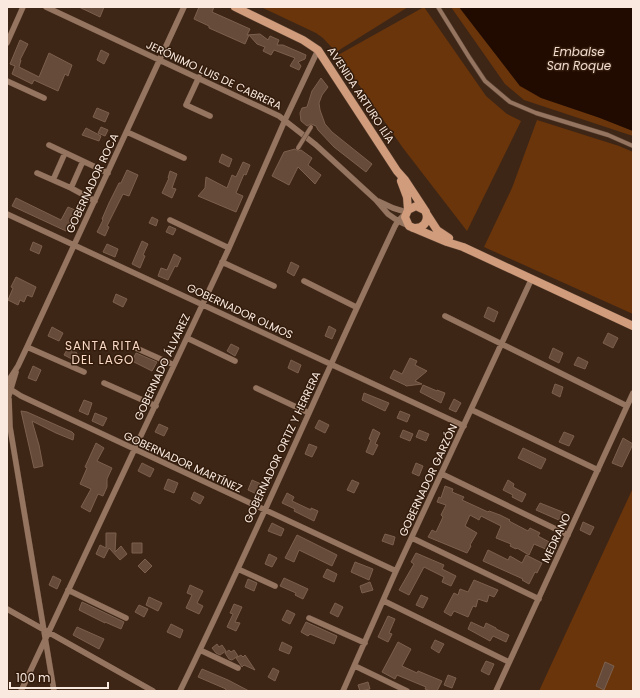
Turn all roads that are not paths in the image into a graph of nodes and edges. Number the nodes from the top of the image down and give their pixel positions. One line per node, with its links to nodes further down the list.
1 (24, 7): 8 (street)
2 (46, 7): 7 (street, JERÓNIMO LUIS DE CABRERA)
3 (64, 7): 7 (street)
4 (184, 7): 10 (street, GOBERNADOR ROCA)
5 (234, 7): 9 (main road, AVENIDA ARTURO ILÍA)
6 (438, 7): 19 (street)
7 (60, 14): 10 (street, JERÓNIMO LUIS DE CABRERA)
8 (7, 43)
9 (318, 50): 15 (street, GOBERNADO ÁLVAREZ); 24 (main road, AVENIDA ARTURO ILÍA)
10 (160, 60): 11 (street, JERÓNIMO LUIS DE CABRERA); 17 (street, GOBERNADOR ROCA)
11 (199, 77): 14 (street); 15 (street, JERÓNIMO LUIS DE CABRERA)
12 (7, 81): 13 (street)
13 (44, 98)
14 (210, 116)
15 (285, 120): 29 (street, JERÓNIMO LUIS DE CABRERA); 39 (street, GOBERNADO ÁLVAREZ)
16 (311, 127): 20 (street, bridge)
17 (127, 132): 22 (street); 26 (street, GOBERNADOR ROCA)
18 (49, 145): 21 (street)
19 (633, 146)
20 (298, 148)
21 (65, 153): 23 (street); 27 (street)
22 (184, 158)
23 (83, 161): 26 (street); 28 (street)
24 (397, 171): 31 (main road, AVENIDA ARTURO ILÍA); 32 (main road, AVENIDA ARTURO ILÍA)
25 (37, 173): 27 (street)
26 (108, 173): 30 (street, GOBERNADOR ROCA)
27 (53, 180): 28 (street)
28 (71, 188): 30 (street)
29 (376, 200): 32 (street, JERÓNIMO LUIS DE CABRERA); 35 (street, JERÓNIMO LUIS DE CABRERA)
30 (95, 201): 37 (street, GOBERNADOR ROCA)
31 (425, 211): 32 (main road); 36 (main road); 38 (main road, AVENIDA ARTURO ILÍA)
32 (407, 212): 35 (street, GOBERNADOR ORTIZ Y HERRERA); 36 (main road)
33 (7, 214): 37 (street, GOBERNADOR OLMOS)
34 (170, 220): 39 (street)
35 (398, 221): 36 (street, JERÓNIMO LUIS DE CABRERA); 45 (street, GOBERNADOR ORTIZ Y HERRERA)
36 (411, 227): 38 (main road, AVENIDA ARTURO ILÍA)
37 (74, 246): 44 (street, GOBERNADOR OLMOS); 50 (street, GOBERNADOR ROCA)
38 (463, 247): 41 (main road, AVENIDA ARTURO ILÍA)
39 (229, 248): 40 (street, GOBERNADO ÁLVAREZ)
40 (222, 262): 43 (street); 44 (street, GOBERNADO ÁLVAREZ)
41 (532, 278): 47 (main road, AVENIDA ARTURO ILÍA); 49 (street, GOBERNADOR GARZÓN)
42 (304, 282): 45 (street)
43 (274, 286)
44 (202, 305): 48 (street, GOBERNADO ÁLVAREZ); 54 (street, GOBERNADOR OLMOS)
45 (356, 307): 54 (street, GOBERNADOR ORTIZ Y HERRERA)
46 (445, 316): 49 (street)
47 (633, 326)
48 (187, 338): 52 (street); 53 (street, GOBERNADO ÁLVAREZ)
49 (502, 345): 64 (street); 65 (street, GOBERNADOR GARZÓN)
50 (27, 348): 55 (street, GOBERNADOR ROCA); 56 (street)
51 (136, 348): 53 (street)
52 (235, 361)
53 (174, 365): 63 (street, GOBERNADO ÁLVAREZ)
54 (331, 365): 66 (street, GOBERNADOR ORTIZ Y HERRERA); 68 (street, GOBERNADOR OLMOS)
55 (18, 366): 57 (street, GOBERNADOR ROCA); 59 (street, GOBERNADOR ROCA)
56 (84, 372)
57 (7, 382)
58 (104, 383): 63 (street)
59 (9, 388): 62 (street, GOBERNADOR ROCA); 70 (street, GOBERNADOR MARTÍNEZ)
60 (256, 388): 66 (street)
61 (633, 393): 64 (street, MEDRANO)
62 (8, 401): 69 (street, GOBERNADOR ROCA)
63 (156, 406): 70 (street, GOBERNADO ÁLVAREZ)
64 (627, 406): 71 (street, MEDRANO)
65 (472, 410): 68 (street, GOBERNADOR GARZÓN); 71 (street)
66 (309, 413): 73 (street, GOBERNADOR ORTIZ Y HERRERA)
67 (7, 426): 69 (street)
68 (464, 426): 72 (street, GOBERNADOR GARZÓN)
69 (12, 439): 85 (street)
70 (134, 450): 73 (street, GOBERNADOR MARTÍNEZ); 79 (street, GOBERNADO ÁLVAREZ)
71 (598, 470): 74 (street, MEDRANO)
72 (442, 474): 74 (street); 75 (street, GOBERNADOR GARZÓN)
73 (264, 510): 76 (street, GOBERNADOR ORTIZ Y HERRERA); 77 (street, GOBERNADOR MARTÍNEZ)
74 (568, 535): 80 (street, MEDRANO)
75 (412, 538): 77 (street, GOBERNADOR GARZÓN); 80 (street)
76 (238, 569): 78 (street); 88 (street, GOBERNADOR ORTIZ Y HERRERA)
77 (396, 571): 81 (street, GOBERNADOR GARZÓN)
78 (275, 586)
79 (68, 590): 83 (street); 85 (street, GOBERNADO ÁLVAREZ)
80 (539, 599): 89 (street, MEDRANO)
81 (384, 600): 87 (street, GOBERNADOR GARZÓN); 89 (street)
82 (7, 609): 85 (street)
83 (126, 618)
84 (309, 618): 87 (street)
85 (46, 630): 86 (street, GOBERNADO ÁLVAREZ); 94 (street)
86 (46, 638): 92 (street, GOBERNADO ÁLVAREZ); 93 (street)
87 (365, 643): 90 (street, GOBERNADOR GARZÓN)
88 (200, 650): 91 (street); 95 (street, GOBERNADOR ORTIZ Y HERRERA)
89 (509, 662): 98 (street, MEDRANO)
90 (355, 666): 96 (street, GOBERNADOR GARZÓN); 97 (street)
91 (238, 668)
92 (21, 691)
93 (54, 691)
94 (153, 691)
95 (180, 691)
96 (343, 691)
97 (407, 691)
98 (496, 691)

